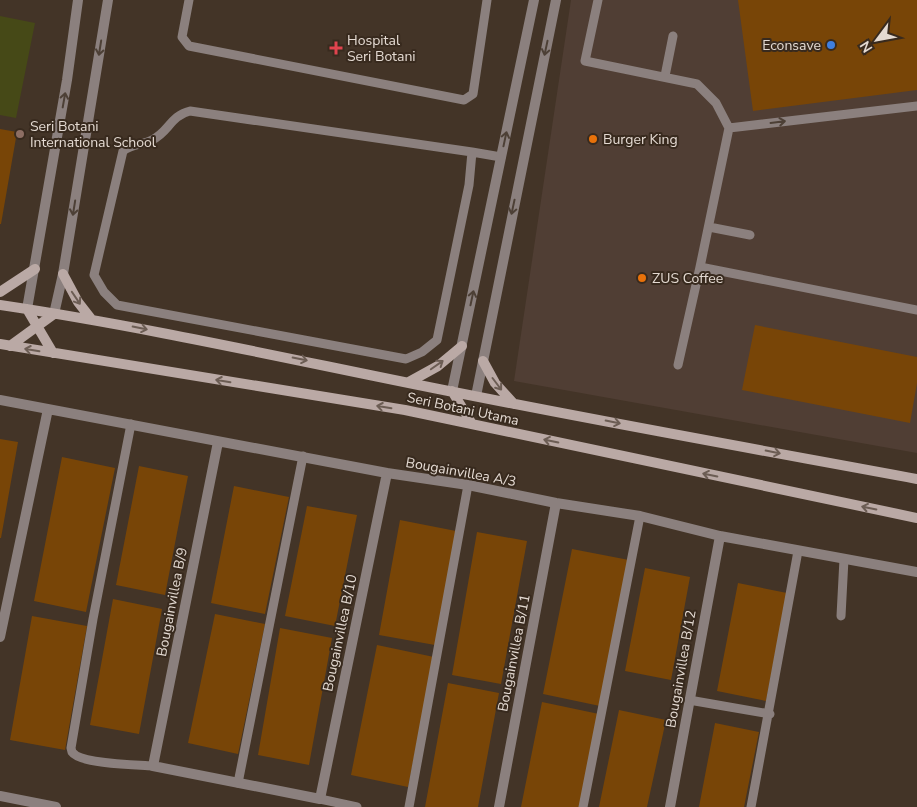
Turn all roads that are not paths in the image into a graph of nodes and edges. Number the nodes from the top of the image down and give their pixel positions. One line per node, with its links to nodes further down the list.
1 (78, 0): 17 (street, one-way to 1)
2 (108, 0): 18 (street, one-way to 18)
3 (189, 0): 4 (lane)
4 (487, 0)
5 (534, 0): 13 (street, one-way to 5)
6 (556, 0): 29 (street, one-way to 29)
7 (598, 0): 9 (lane)
8 (673, 36): 9 (lane)
9 (665, 76): 11 (lane)
10 (917, 106): 11 (lane, one-way to 10)
11 (729, 128): 14 (lane)
12 (472, 152): 12 (lane); 13 (lane)
13 (501, 157): 27 (street, one-way to 13)
14 (709, 227): 15 (lane); 16 (lane)
15 (750, 235)
16 (700, 267): 22 (lane); 30 (lane)
17 (35, 269): 19 (main road); 21 (street)
18 (63, 274): 23 (street); 24 (main road, one-way to 24)
19 (0, 292)
20 (0, 305): 21 (main road, Seri Botani Utama)
21 (27, 309): 23 (main road, Seri Botani Utama); 25 (main road)
22 (917, 310)
23 (54, 314): 24 (main road, Seri Botani Utama); 25 (main road)
24 (92, 320): 31 (main road, Seri Botani Utama, one-way to 31)
25 (38, 326): 26 (main road); 28 (main road)
26 (5, 345): 28 (main road, Seri Botani Utama, one-way to 26)
27 (462, 346): 31 (main road, one-way to 27); 32 (street)
28 (54, 353): 38 (main road, Seri Botani Utama, one-way to 28)
29 (482, 361): 33 (street); 35 (main road, one-way to 35)
30 (678, 365)
31 (409, 382): 32 (main road, Seri Botani Utama)
32 (452, 391): 33 (main road, Seri Botani Utama); 37 (main road)
33 (476, 396): 35 (main road, Seri Botani Utama); 37 (main road)
34 (0, 400): 36 (street, Bougainvillea A/3)
35 (514, 404): 44 (main road, Seri Botani Utama, one-way to 44)
36 (48, 409): 39 (street, Bougainvillea A/3); 54 (street)
37 (462, 409): 38 (main road); 40 (main road)
38 (448, 420): 40 (main road, Seri Botani Utama)
39 (131, 424): 41 (street, Bougainvillea A/3); 57 (lane)
40 (472, 424): 48 (main road, Seri Botani Utama, one-way to 40)
41 (218, 442): 42 (street, Bougainvillea A/3); 57 (street, Bougainvillea B/9)
42 (303, 456): 43 (street, Bougainvillea A/3); 58 (lane)
43 (387, 473): 45 (street, Bougainvillea A/3); 60 (street, Bougainvillea B/10)
44 (917, 479)
45 (468, 485): 46 (street, Bougainvillea A/3); 63 (lane)
46 (556, 503): 47 (street, Bougainvillea A/3); 64 (street, Bougainvillea B/11)
47 (640, 516): 49 (street, Bougainvillea A/3); 65 (lane)
48 (917, 518)
49 (720, 536): 50 (street, Bougainvillea A/3); 55 (street, Bougainvillea B/12)
50 (798, 551): 51 (street, Bougainvillea A/3); 56 (lane)
51 (844, 559): 52 (street, Bougainvillea A/3); 53 (lane)
52 (917, 572)
53 (841, 616)
54 (0, 637)
55 (689, 700): 56 (lane); 66 (street, Bougainvillea B/12)
56 (770, 714): 67 (lane)
57 (154, 766): 58 (street)
58 (238, 783): 60 (street)
59 (0, 796): 61 (street)
60 (320, 799): 62 (lane)
61 (55, 807)
62 (357, 807)
63 (409, 807)
64 (499, 807)
65 (583, 807)
66 (670, 807)
67 (752, 807)

